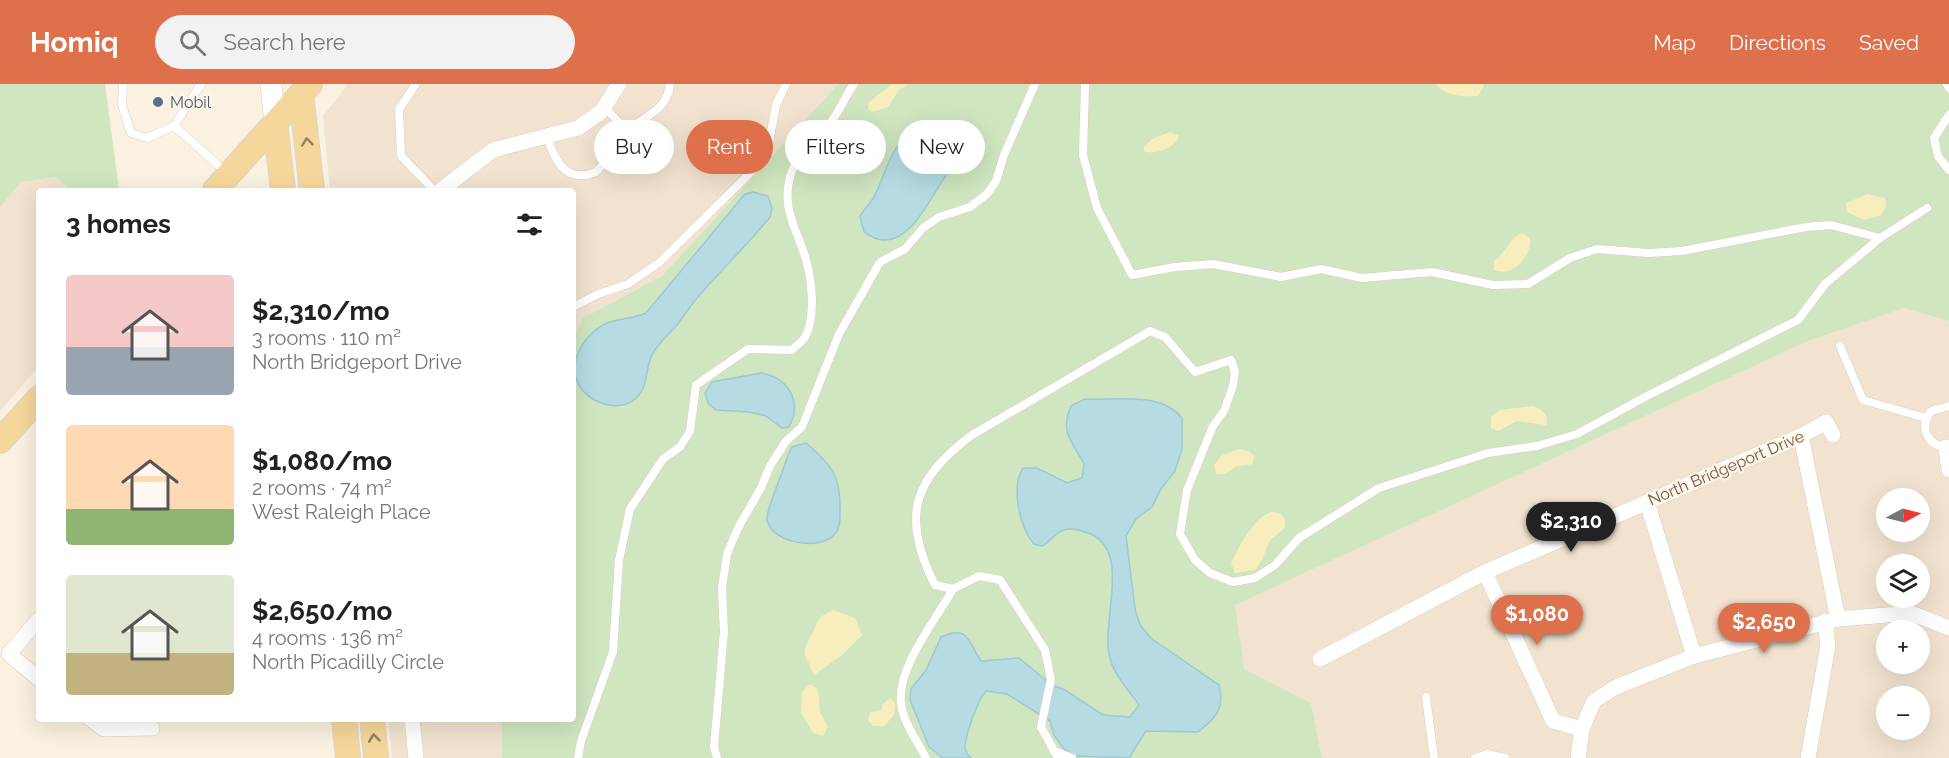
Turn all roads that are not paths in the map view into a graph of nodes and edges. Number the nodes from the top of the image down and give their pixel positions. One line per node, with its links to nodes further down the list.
1 (123, 84): 19 (lane)
2 (201, 84): 19 (lane)
3 (271, 84): 18 (main road)
4 (416, 84): 26 (lane)
5 (619, 84): 14 (street)
6 (670, 84): 17 (lane)
7 (786, 84): 30 (lane)
8 (854, 84): 60 (lane)
9 (1035, 84): 61 (lane)
10 (1085, 84): 29 (lane)
11 (1947, 84): 13 (lane)
12 (304, 87): 18 (main road); 25 (main road, one-way to 12)
13 (1949, 88)
14 (604, 107): 16 (lane); 20 (street)
15 (1949, 115): 21 (lane)
16 (616, 120)
17 (644, 120)
18 (275, 123): 23 (main road); 24 (main road)
19 (174, 126): 23 (lane)
20 (547, 137): 22 (lane); 27 (street)
21 (1949, 170)
22 (594, 172)
23 (222, 183)
24 (283, 188)
25 (312, 188)
26 (432, 188)
27 (444, 188)
28 (1927, 208): 29 (lane)
29 (1880, 238): 42 (lane)
30 (576, 305)
31 (1840, 346): 34 (lane)
32 (36, 401): 37 (main road)
33 (1949, 406): 34 (lane)
34 (1926, 418): 38 (lane)
35 (1833, 435): 36 (street, North Bridgeport Drive)
36 (1802, 436): 40 (street, North Bridgeport Drive); 43 (street)
37 (0, 441)
38 (1947, 447): 39 (street)
39 (1949, 470)
40 (1647, 502): 41 (street, North Bridgeport Drive); 46 (street)
41 (1485, 572): 47 (street, North Bridgeport Drive); 55 (street)
42 (953, 589): 56 (lane); 62 (lane)
43 (1832, 620): 45 (street); 46 (street); 68 (street)
44 (36, 622): 48 (street)
45 (1949, 628)
46 (1694, 656): 55 (street)
47 (1320, 659)
48 (36, 676)
49 (1426, 697): 64 (lane)
50 (94, 722): 54 (street)
51 (344, 722): 57 (main road)
52 (372, 722): 58 (main road, one-way to 52)
53 (412, 722): 59 (street)
54 (152, 728)
55 (1582, 729): 67 (street)
56 (1056, 754): 63 (lane)
57 (348, 758)
58 (376, 758)
59 (416, 758)
60 (578, 758)
61 (717, 758)
62 (926, 758)
63 (1072, 758)
64 (1434, 758)
65 (1475, 758): 66 (lane)
66 (1504, 758)
67 (1578, 758)
68 (1808, 758)

